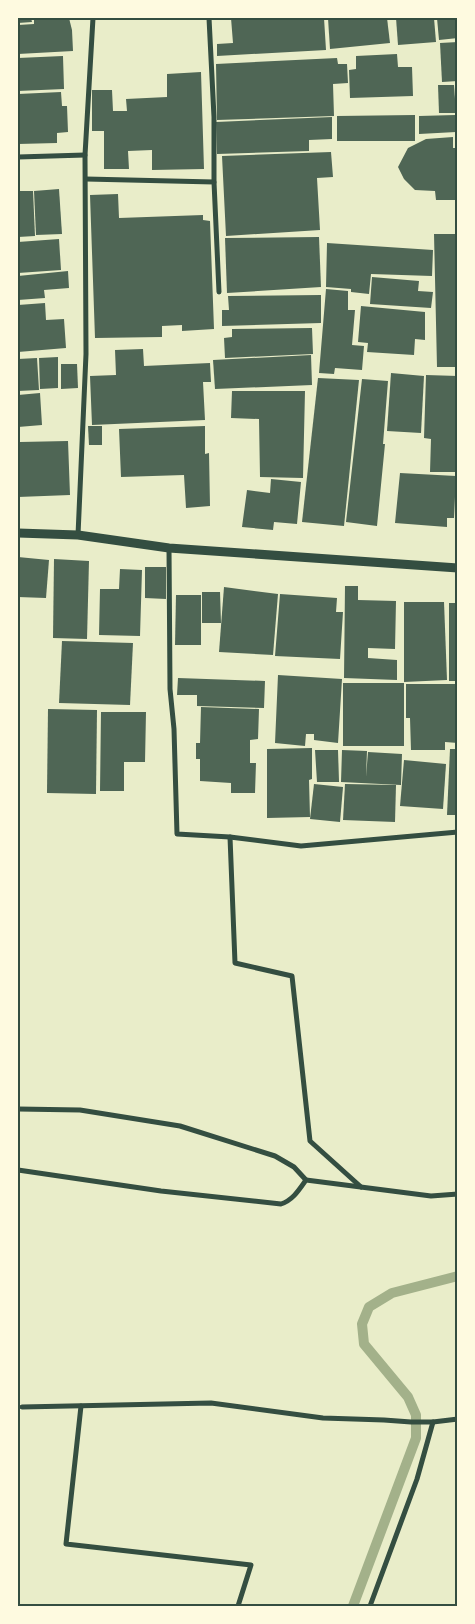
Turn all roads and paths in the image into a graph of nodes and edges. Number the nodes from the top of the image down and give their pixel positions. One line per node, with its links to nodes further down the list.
1 (93, 18): 3 (street)
2 (209, 18): 6 (street)
3 (85, 155): 4 (street); 5 (street)
4 (18, 157)
5 (86, 179): 6 (street); 9 (street)
6 (214, 182): 7 (street)
7 (219, 292)
8 (18, 533): 9 (street)
9 (78, 534): 10 (street)
10 (169, 548): 11 (street); 13 (street)
11 (458, 568)
12 (458, 832): 13 (street)
13 (230, 837): 17 (street)
14 (18, 1109): 16 (street)
15 (18, 1170): 16 (street)
16 (306, 1180): 17 (street)
17 (362, 1187): 18 (street)
18 (458, 1194)
19 (81, 1406): 20 (street); 22 (street); 23 (street)
20 (22, 1407)
21 (458, 1419): 22 (street)
22 (433, 1422): 24 (street)
23 (238, 1606)
24 (370, 1606)

